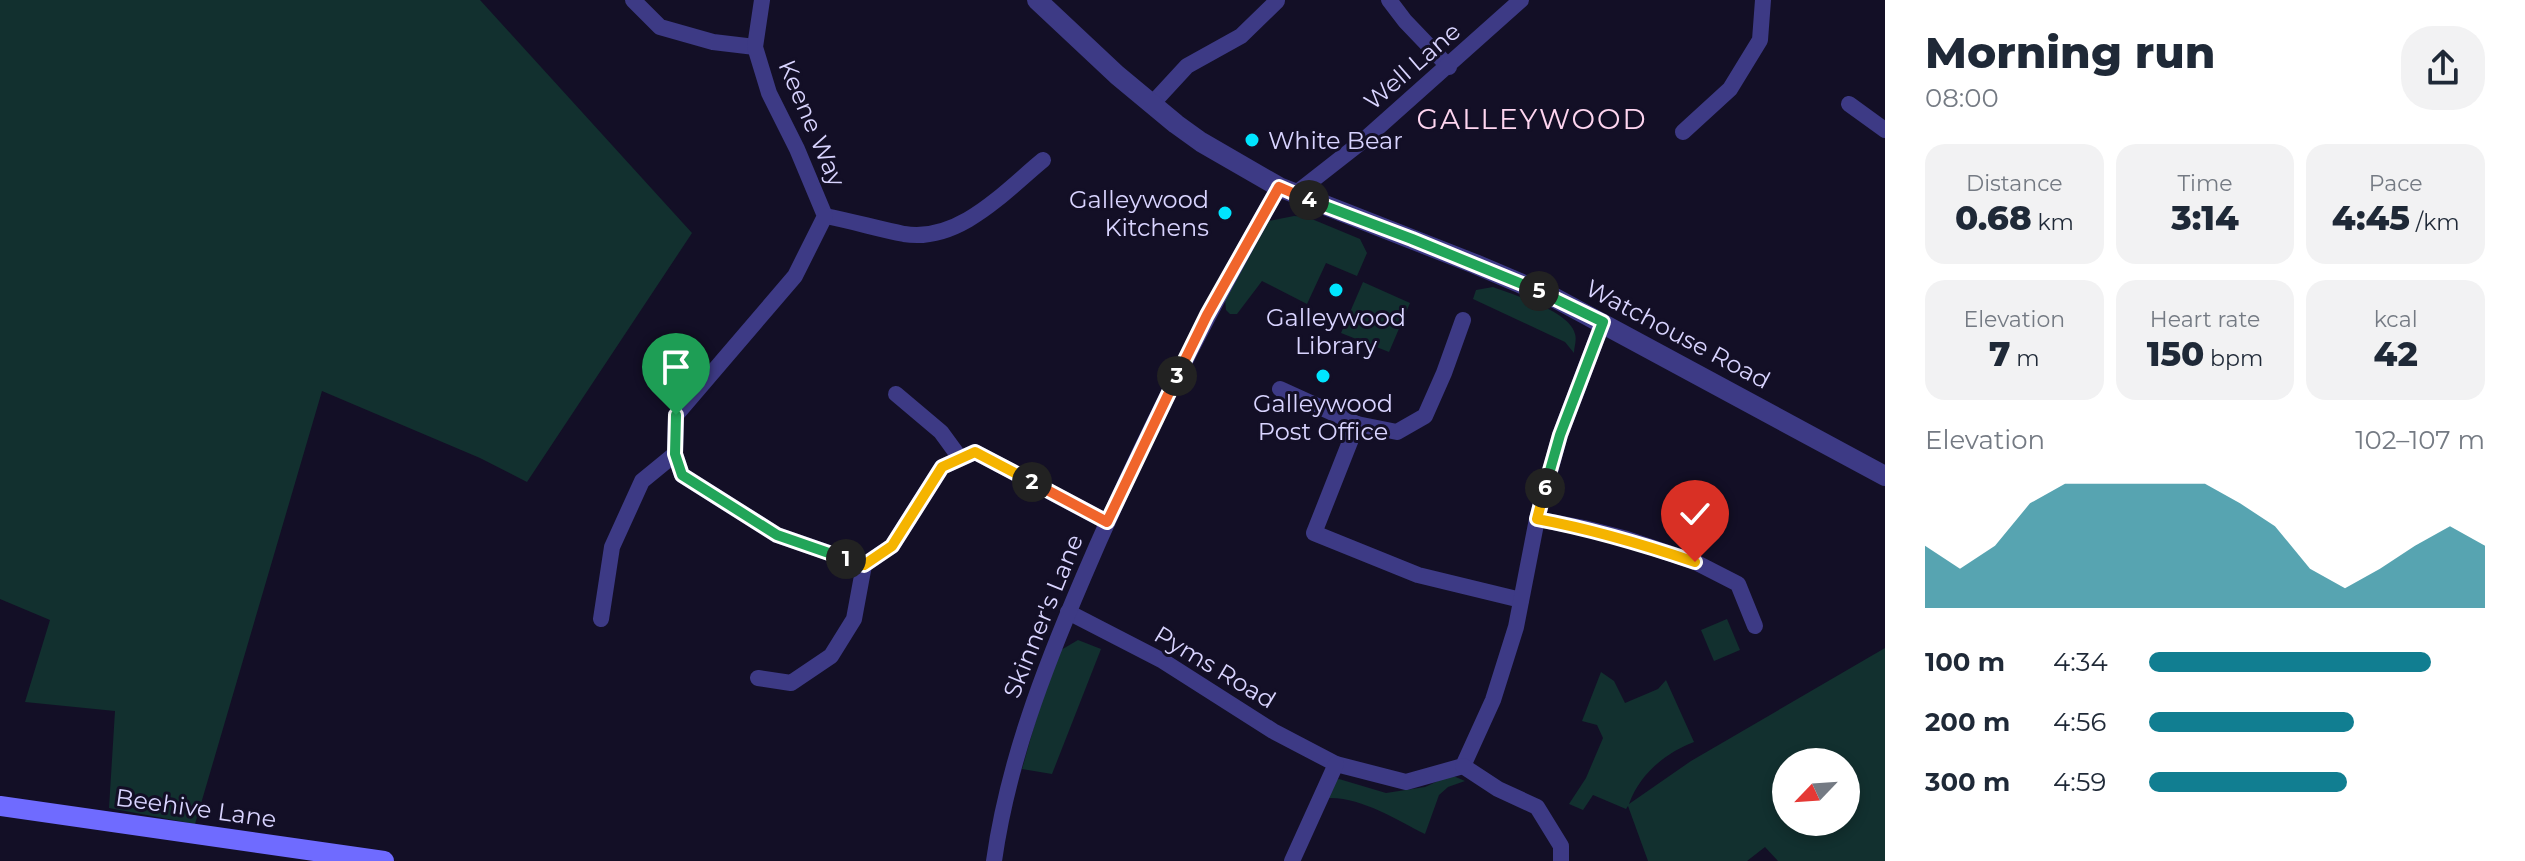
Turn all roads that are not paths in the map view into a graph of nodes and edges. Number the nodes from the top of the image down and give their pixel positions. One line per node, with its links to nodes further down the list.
1 (633, 0): 8 (street)
2 (762, 0): 8 (street, Keene Way)
3 (1037, 0): 11 (street, Watchouse Road)
4 (1389, 0): 9 (street)
5 (1521, 0): 9 (street, Well Lane)
6 (1763, 0): 13 (street)
7 (1277, 1): 11 (street)
8 (755, 47): 16 (street, Keene Way)
9 (1449, 67): 15 (street, Well Lane)
10 (1849, 104): 12 (street)
11 (1151, 105): 15 (street, Watchouse Road)
12 (1885, 130)
13 (1683, 132)
14 (1043, 160): 16 (street)
15 (1287, 191): 18 (street, Watchouse Road); 26 (street, Skinner's Lane)
16 (825, 216): 22 (street, Keene Way)
17 (1463, 320): 21 (street)
18 (1603, 322): 24 (street, Watchouse Road); 25 (street)
19 (1280, 389): 21 (street)
20 (896, 394): 23 (street)
21 (1357, 424): 28 (street)
22 (675, 454): 27 (street); 30 (street)
23 (960, 458): 26 (street); 27 (street)
24 (1885, 476)
25 (1537, 519): 28 (street); 31 (street)
26 (1107, 522): 29 (street, Skinner's Lane)
27 (864, 565): 32 (street)
28 (1521, 600): 34 (street)
29 (1068, 612): 33 (street, Pyms Road); 37 (street, Skinner's Lane)
30 (601, 619)
31 (1755, 626)
32 (758, 678)
33 (1336, 764): 34 (street, Pyms Road); 38 (street)
34 (1463, 766): 39 (street)
35 (0, 806): 36 (main road, Beehive Lane)
36 (384, 861)
37 (994, 861)
38 (1292, 861)
39 (1561, 861)

